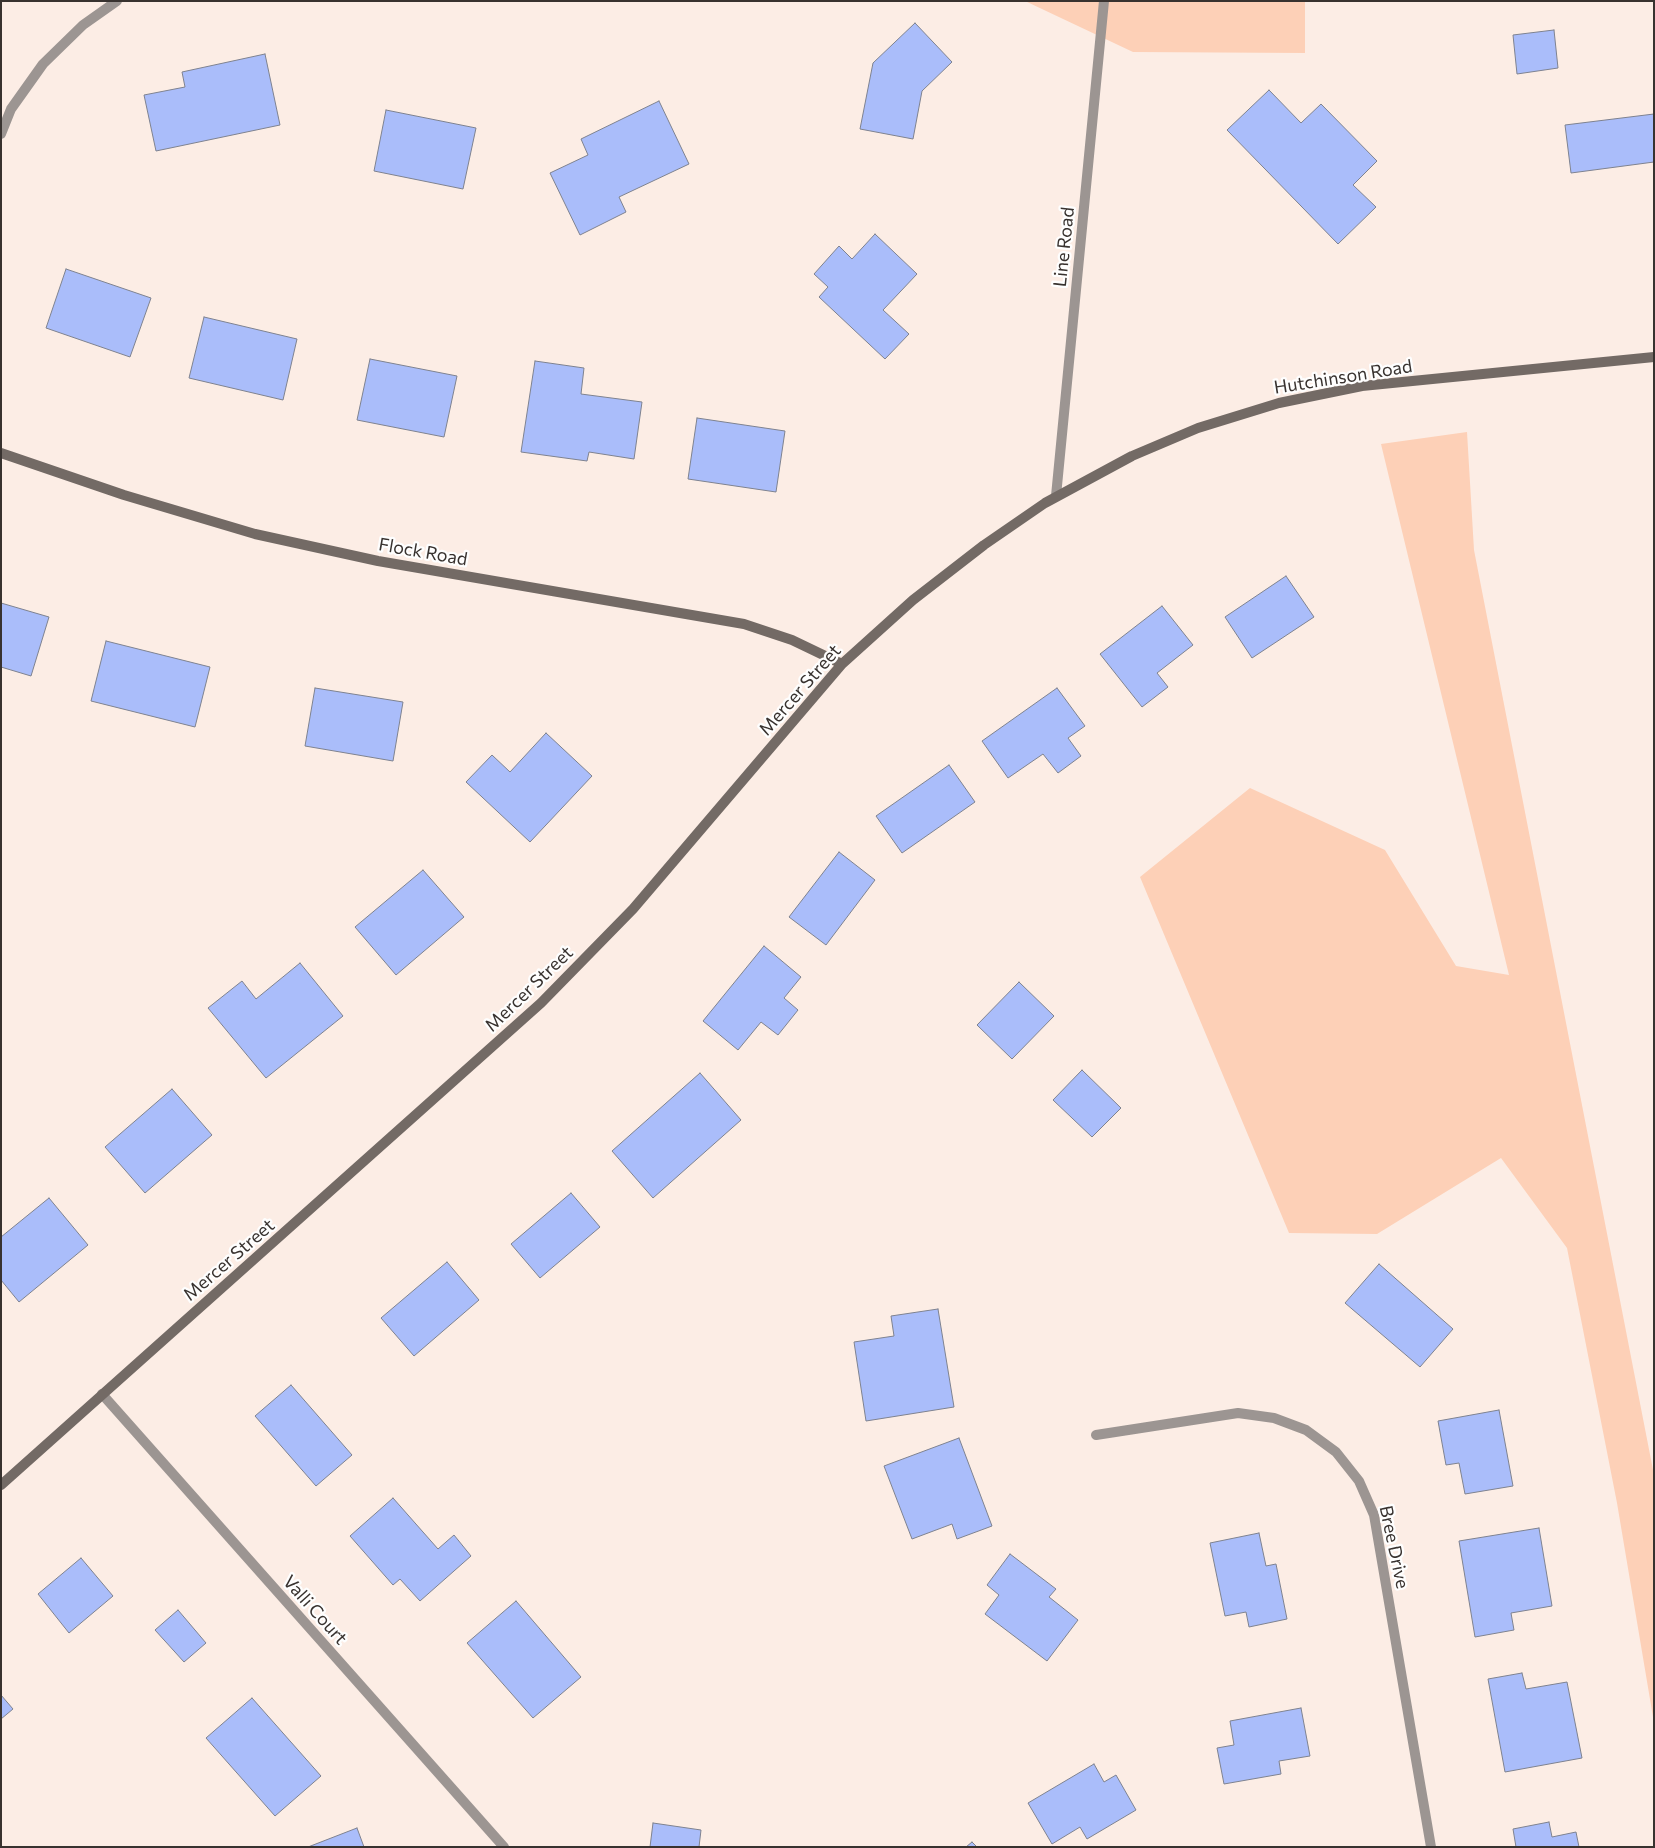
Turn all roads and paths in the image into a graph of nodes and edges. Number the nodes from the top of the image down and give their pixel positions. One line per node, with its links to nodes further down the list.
1 (117, 1): 3 (street)
2 (1104, 1): 6 (street, Line Road)
3 (1, 134)
4 (1654, 357): 6 (street, Hutchinson Road)
5 (1, 453): 7 (street, Flock Road)
6 (1056, 496): 7 (street, Mercer Street)
7 (842, 664): 8 (street, Mercer Street)
8 (102, 1394): 10 (street, Mercer Street); 11 (street, Valli Court)
9 (1096, 1435): 12 (street, Bree Drive)
10 (1, 1485)
11 (504, 1847)
12 (1431, 1847)

